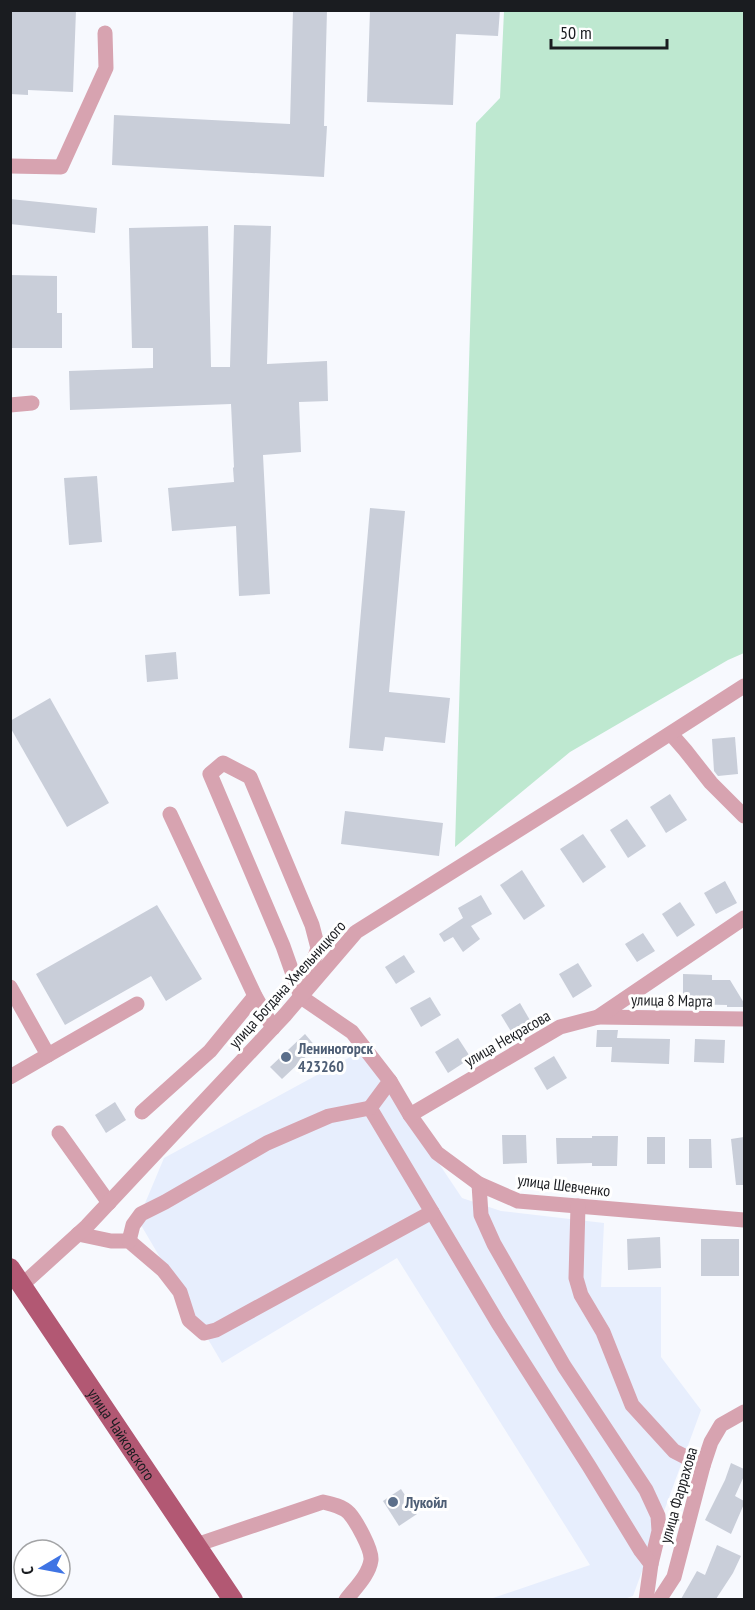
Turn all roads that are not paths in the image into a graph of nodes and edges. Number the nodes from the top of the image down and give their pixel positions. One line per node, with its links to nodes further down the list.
1 (105, 33): 2 (street)
2 (10, 166)
3 (32, 404): 4 (street)
4 (10, 405)
5 (744, 686): 6 (street, улица Богдана Хмельницкого)
6 (670, 734): 8 (street); 12 (street, улица Богдана Хмельницкого)
7 (170, 814): 11 (street)
8 (744, 816)
9 (744, 918): 14 (street, улица Некрасова)
10 (10, 987): 17 (street)
11 (255, 996): 16 (street); 21 (street)
12 (301, 997): 12 (street); 16 (street, улица Богдана Хмельницкого); 19 (street, улица Шевченко)
13 (137, 1004): 17 (street)
14 (598, 1017): 15 (street, улица 8 Марта); 22 (street, улица Некрасова)
15 (744, 1019)
16 (273, 1028): 25 (street, улица Богдана Хмельницкого)
17 (48, 1055): 18 (street)
18 (10, 1077)
19 (390, 1081): 20 (street); 22 (street, улица Шевченко)
20 (370, 1108): 27 (street); 30 (street)
21 (142, 1112)
22 (410, 1115): 24 (street, улица Шевченко)
23 (59, 1132): 25 (street)
24 (479, 1184): 26 (street, улица Шевченко); 36 (street)
25 (109, 1203): 29 (street, улица Богдана Хмельницкого)
26 (578, 1206): 28 (street, улица Шевченко); 34 (street)
27 (432, 1212): 30 (street); 36 (street)
28 (744, 1220)
29 (78, 1234): 30 (street); 32 (street, улица Богдана Хмельницкого)
30 (129, 1241)
31 (10, 1268): 32 (main road, улица Чайковского)
32 (22, 1285): 35 (main road, улица Чайковского)
33 (744, 1412): 34 (street, улица Фаррахова)
34 (703, 1466): 40 (street, улица Фаррахова)
35 (196, 1545): 37 (main road, улица Чайковского); 38 (street)
36 (651, 1564): 39 (street)
37 (232, 1599)
38 (346, 1599)
39 (646, 1599)
40 (659, 1599)

